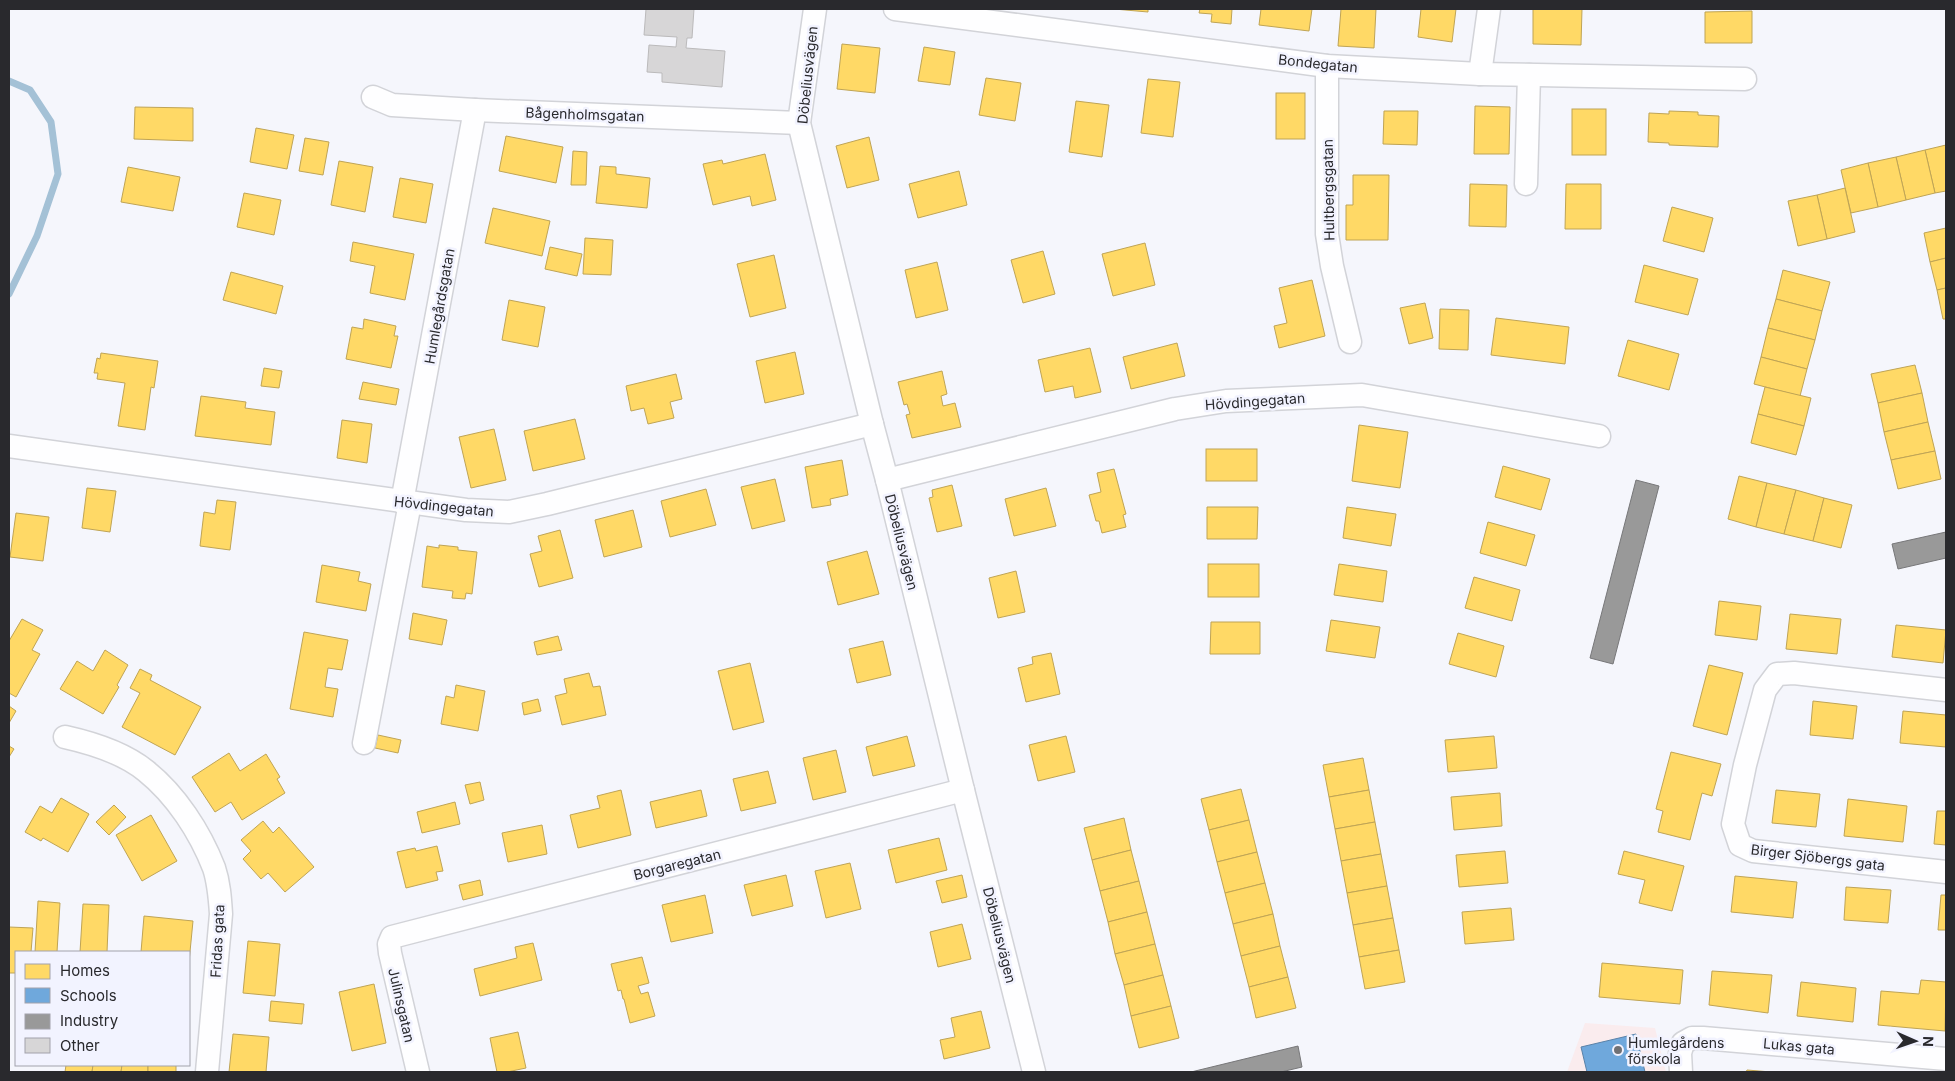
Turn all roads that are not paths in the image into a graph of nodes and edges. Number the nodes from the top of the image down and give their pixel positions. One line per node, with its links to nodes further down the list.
1 (815, 9): 10 (street, Döbeliusvägen)
2 (895, 9): 4 (street, Bondegatan)
3 (1489, 9): 5 (street)
4 (1327, 66): 5 (street, Bondegatan); 12 (street, Hultbergsgatan)
5 (1480, 74): 6 (street, Bondegatan)
6 (1529, 75): 7 (street, Bondegatan); 11 (street)
7 (1745, 78)
8 (373, 97): 9 (street, Bågenholmsgatan)
9 (475, 110): 10 (street, Bågenholmsgatan); 17 (street, Humlegårdsgatan)
10 (799, 123): 13 (street, Döbeliusvägen)
11 (1526, 184)
12 (1350, 342)
13 (872, 424): 16 (street, Döbeliusvägen); 17 (street, Hövdingegatan)
14 (1599, 436): 16 (street, Hövdingegatan)
15 (9, 446): 17 (street, Hövdingegatan)
16 (887, 480): 21 (street, Döbeliusvägen)
17 (406, 503): 20 (street, Humlegårdsgatan)
18 (1946, 690): 22 (street, Birger Sjöbergs gata)
19 (65, 737): 25 (street, Fridas gata)
20 (364, 743)
21 (962, 790): 23 (street, Borgaregatan); 27 (street, Döbeliusvägen)
22 (1946, 872)
23 (392, 937): 26 (street, Julinsgatan)
24 (1946, 1059): 28 (street, Lukas gata)
25 (207, 1072)
26 (418, 1072)
27 (1034, 1072)
28 (1681, 1072)

